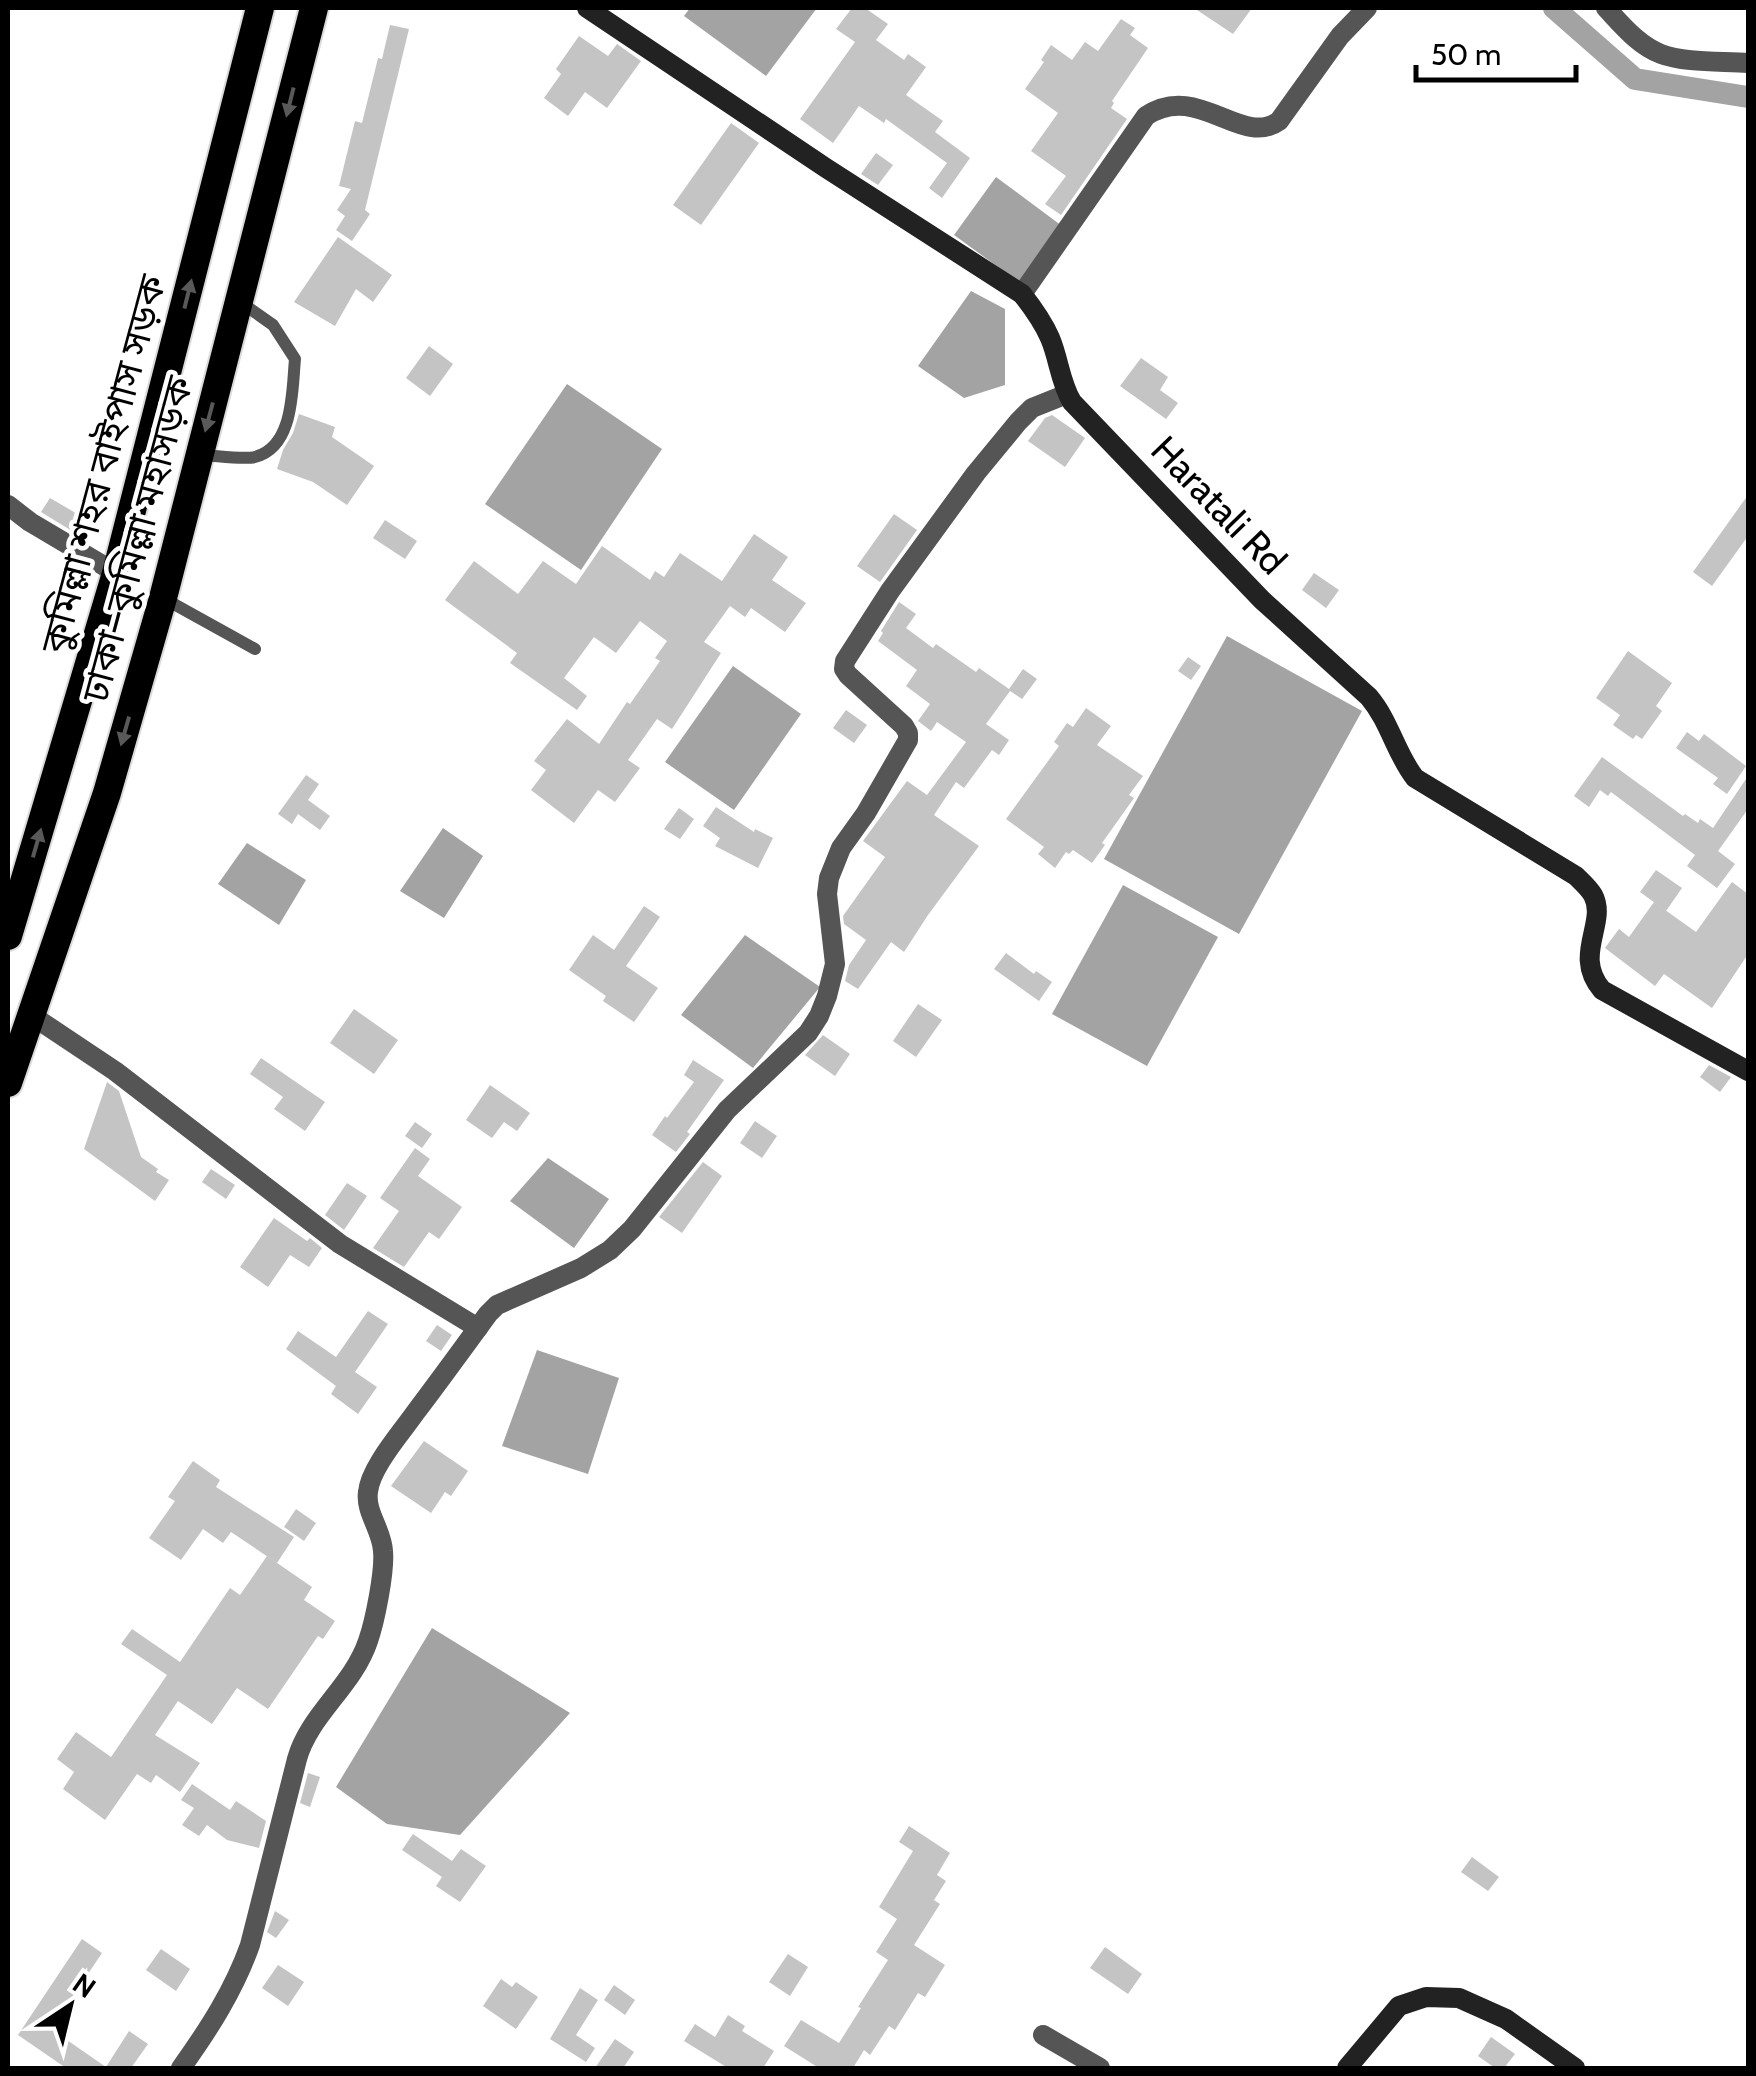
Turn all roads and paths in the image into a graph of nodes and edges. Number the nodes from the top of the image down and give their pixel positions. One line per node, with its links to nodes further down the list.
1 (260, 8): 12 (highway, কুমিল্লা শহর বাইপাস সড়ক, one-way to 1)
2 (314, 8): 8 (highway, ঢাকা–কুমিল্লা মহাসড়ক, one-way to 8)
3 (587, 8): 7 (main road, Haratali Rd)
4 (1367, 8): 7 (street)
5 (1606, 8): 6 (street)
6 (1748, 63)
7 (1022, 294): 9 (main road, Haratali Rd)
8 (239, 301): 10 (highway, ঢাকা–কুমিল্লা মহাসড়ক, one-way to 10); 10 (lane)
9 (1067, 394): 18 (main road, Haratali Rd); 20 (street)
10 (198, 454): 13 (highway, ঢাকা–কুমিল্লা মহাসড়ক)
11 (8, 505): 12 (street)
12 (116, 573): 15 (highway, কুমিল্লা শহর বাইপাস সড়ক, one-way to 12)
13 (163, 598): 14 (lane); 17 (highway, ঢাকা–কুমিল্লা মহাসড়ক, one-way to 17)
14 (256, 648)
15 (16, 881): 16 (highway, কুমিল্লা শহর বাইপাস সড়ক)
16 (8, 936)
17 (31, 1015): 19 (highway, ঢাকা–কুমিল্লা মহাসড়ক); 20 (street)
18 (1748, 1071)
19 (8, 1083)
20 (478, 1328): 22 (street)
21 (1044, 2035): 23 (street)
22 (182, 2068)
23 (1100, 2068)
24 (1347, 2068): 25 (main road)
25 (1575, 2068)

